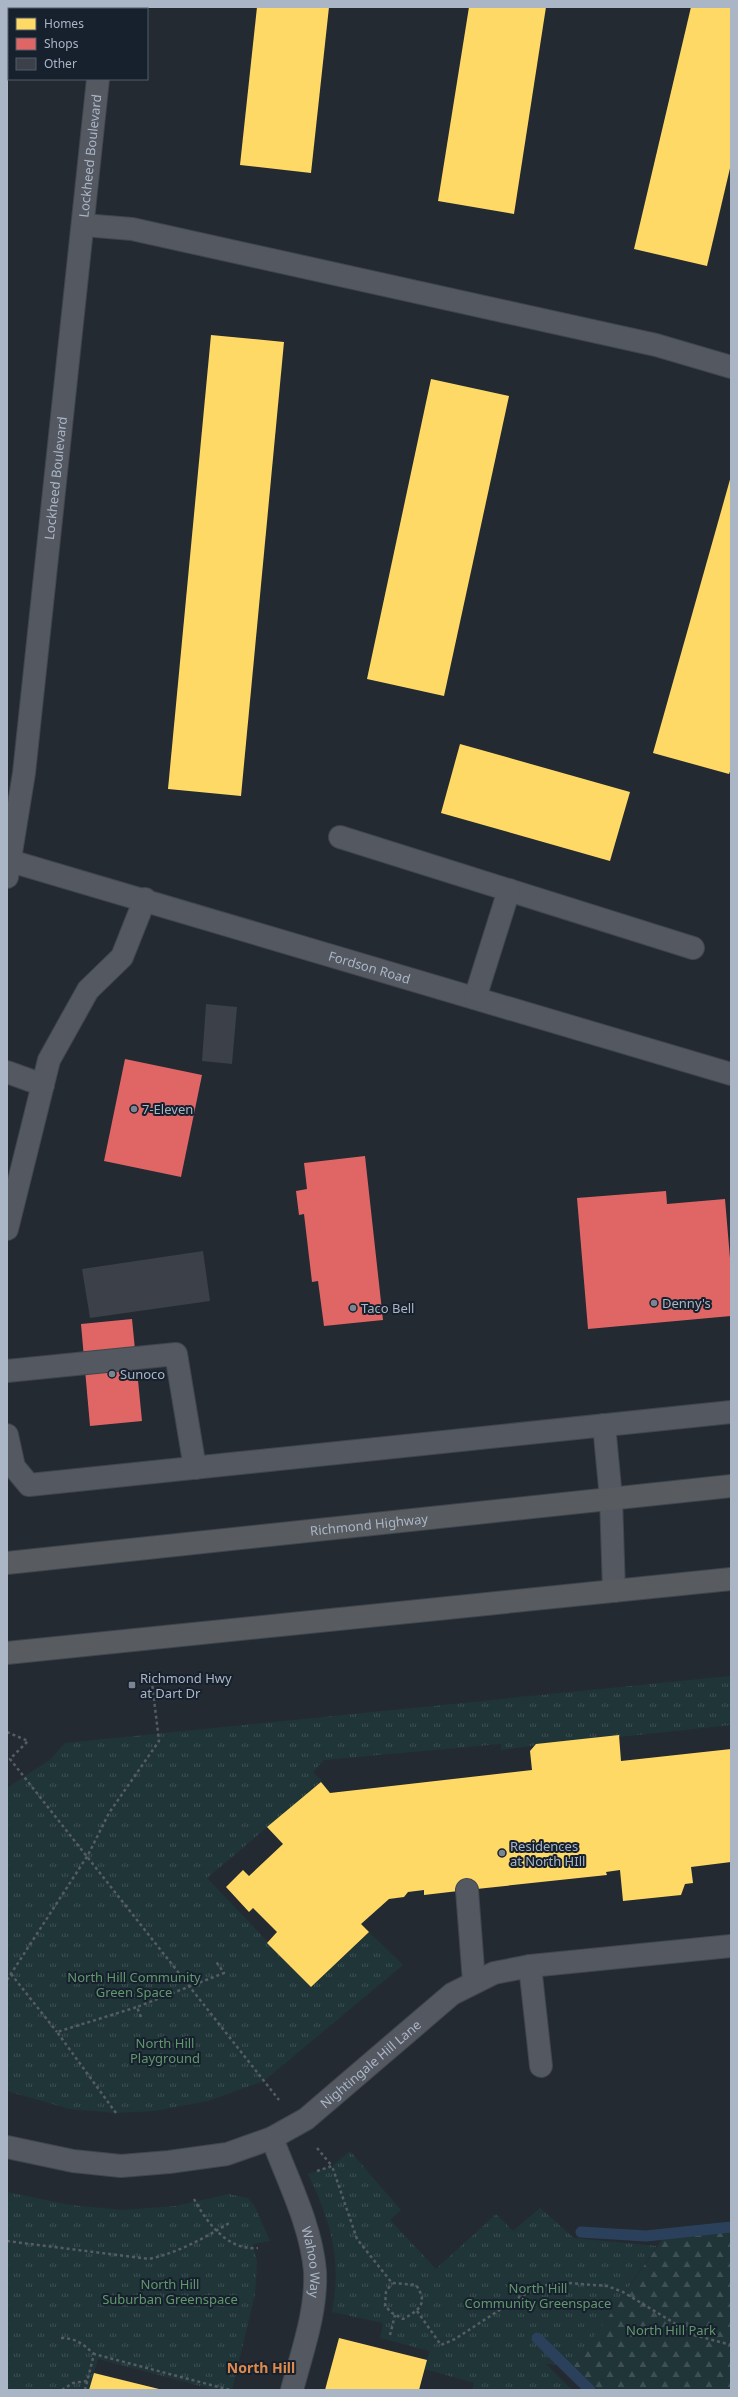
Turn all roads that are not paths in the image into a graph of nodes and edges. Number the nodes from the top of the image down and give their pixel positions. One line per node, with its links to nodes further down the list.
1 (98, 80): 2 (street, Lockheed Boulevard)
2 (84, 225): 3 (street); 5 (street, Lockheed Boulevard)
3 (731, 367)
4 (340, 837): 6 (street)
5 (8, 866): 7 (street, Fordson Road)
6 (509, 890): 8 (street); 9 (street)
7 (145, 899): 9 (street, Fordson Road); 12 (street)
8 (694, 948)
9 (475, 998): 11 (street, Fordson Road)
10 (7, 1072): 12 (street)
11 (731, 1074)
12 (43, 1085): 13 (street)
13 (7, 1229)
14 (7, 1371): 18 (street)
15 (731, 1412): 16 (street)
16 (604, 1425): 18 (street); 20 (street)
17 (7, 1435): 18 (street)
18 (195, 1468)
19 (731, 1486): 20 (highway, Richmond Highway)
20 (611, 1498): 21 (highway, Richmond Highway); 23 (street)
21 (7, 1563)
22 (731, 1579): 23 (highway)
23 (614, 1591): 24 (highway)
24 (7, 1653)
25 (467, 1890): 28 (street)
26 (731, 1946): 27 (street, Nightingale Hill Lane)
27 (530, 1966): 28 (street, Nightingale Hill Lane); 29 (street)
28 (474, 1982): 30 (street, Nightingale Hill Lane)
29 (541, 2066)
30 (272, 2138): 31 (street, Nightingale Hill Lane); 32 (street, Wahoo Way)
31 (7, 2147)
32 (292, 2390)

